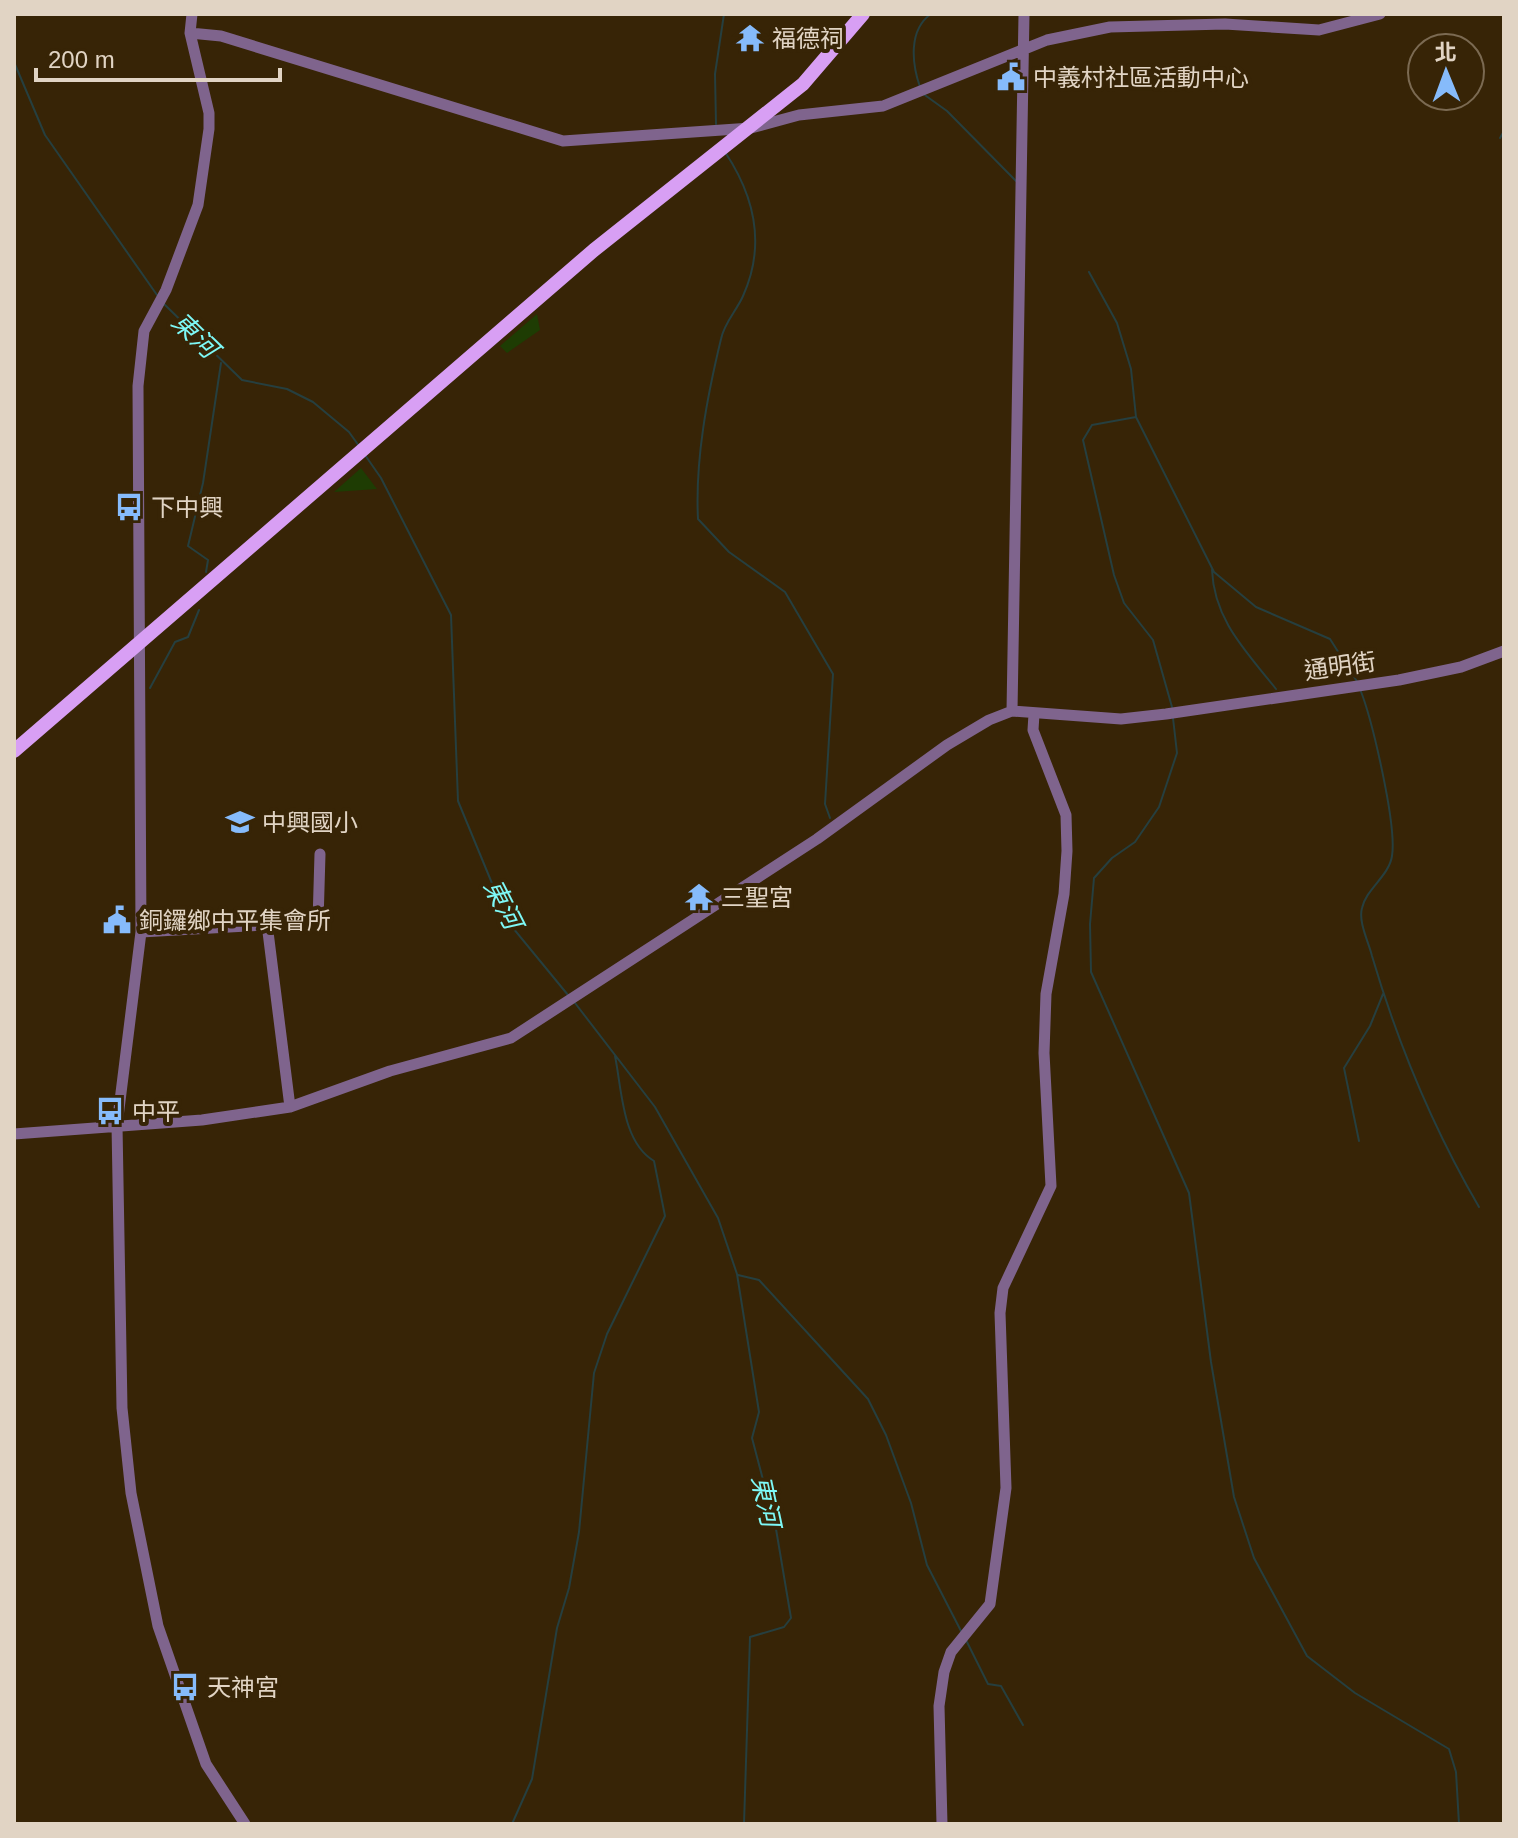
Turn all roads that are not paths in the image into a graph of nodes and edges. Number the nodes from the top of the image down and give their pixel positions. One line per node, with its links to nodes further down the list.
1 (192, 14): 5 (street)
2 (863, 14): 7 (main road)
3 (1024, 14): 6 (street)
4 (1380, 14): 6 (street)
5 (190, 33): 7 (street); 8 (street)
6 (1023, 51): 7 (street); 10 (street)
7 (751, 128): 8 (main road)
8 (138, 645): 12 (main road); 15 (street)
9 (1504, 651): 11 (street, 通明街)
10 (1012, 711): 11 (street, 通明街); 16 (street)
11 (1034, 714): 20 (street)
12 (14, 751)
13 (320, 854): 14 (street)
14 (267, 924): 15 (street); 16 (street)
15 (141, 932): 17 (street)
16 (290, 1107): 17 (street)
17 (117, 1125): 18 (street); 19 (street)
18 (14, 1134)
19 (245, 1824)
20 (942, 1824)

